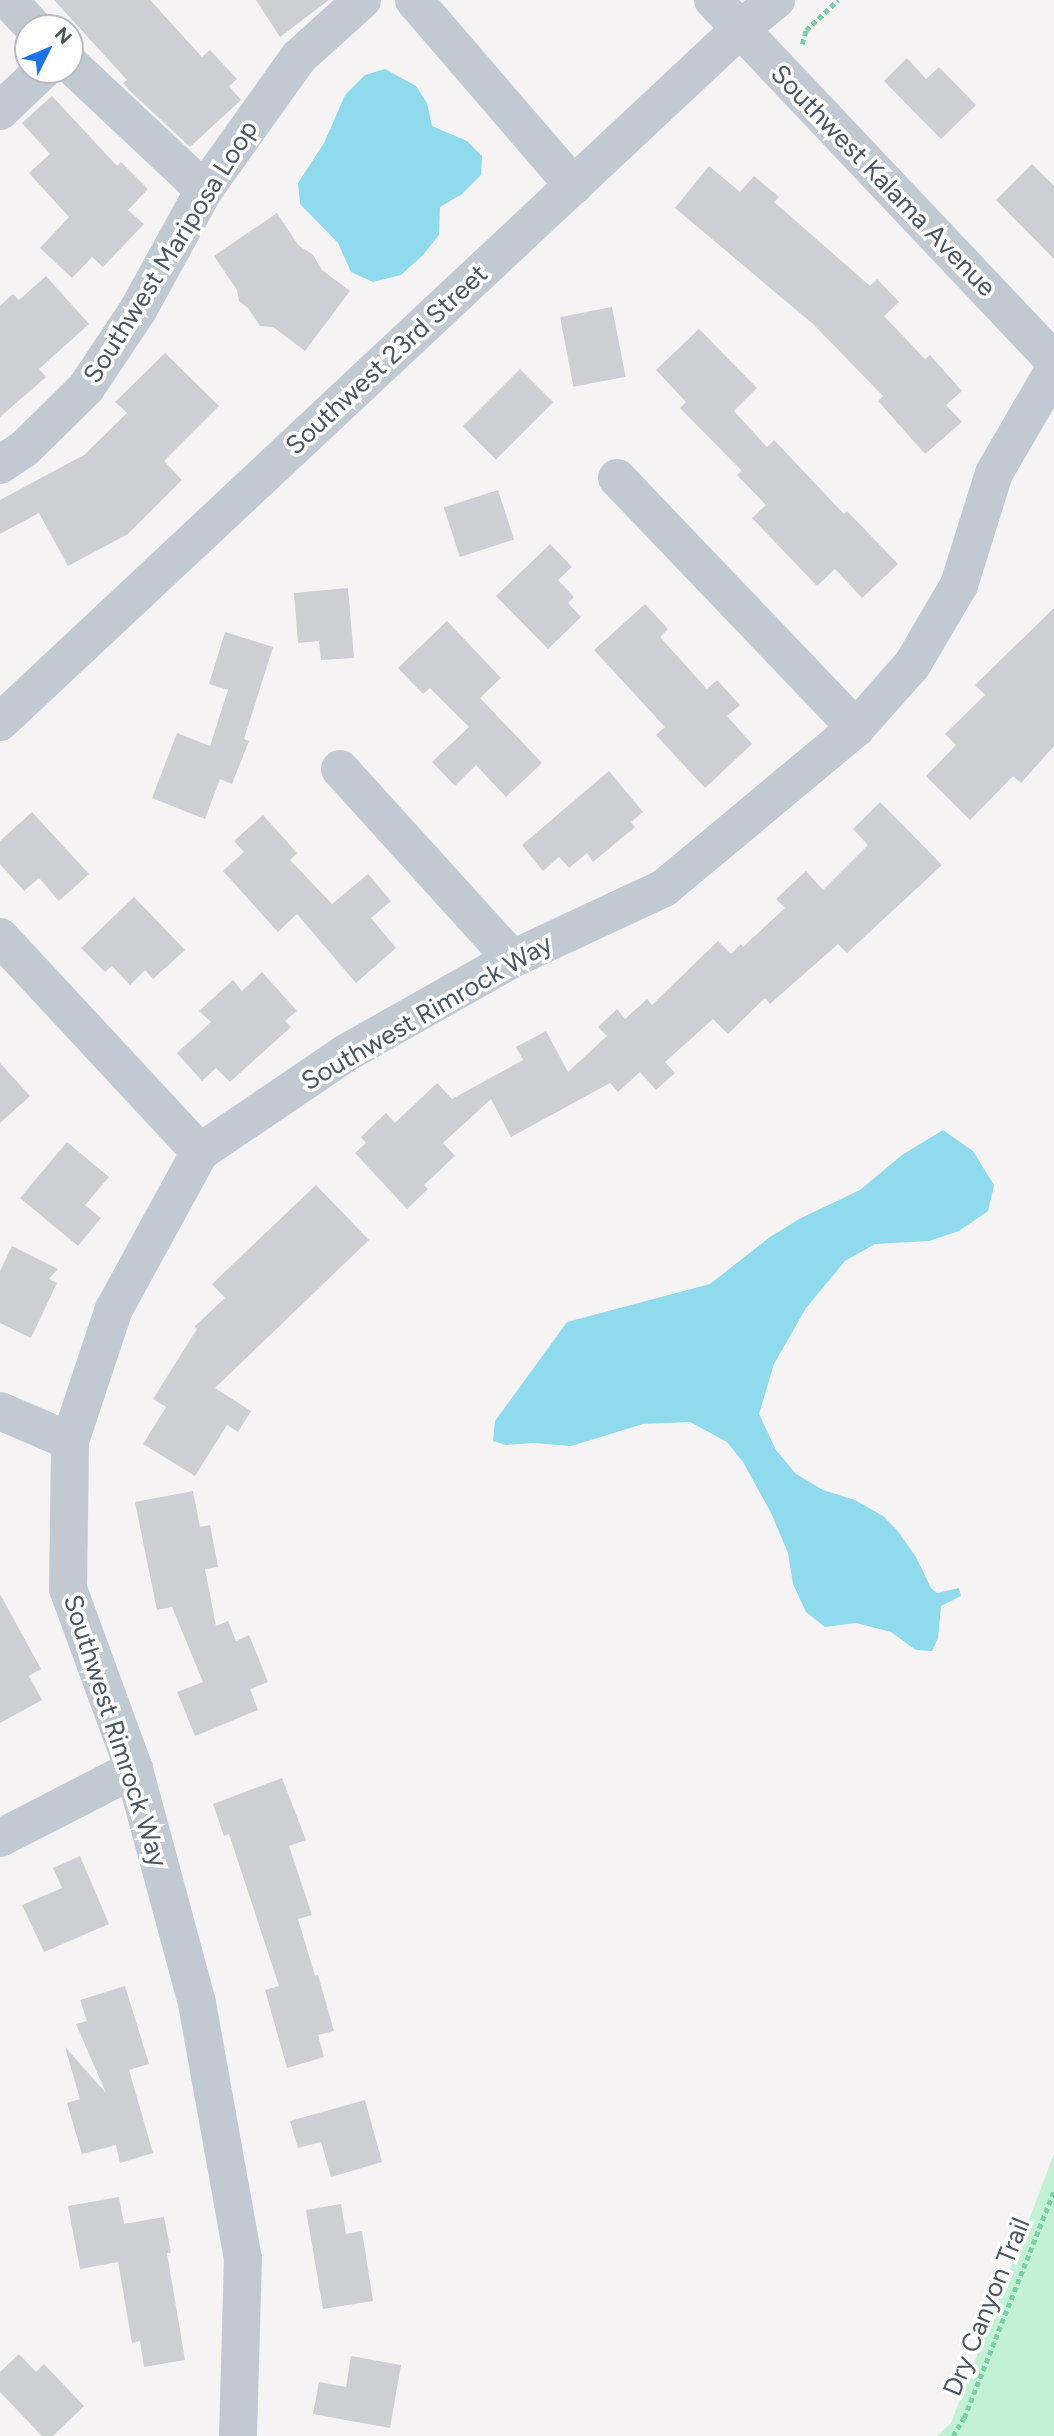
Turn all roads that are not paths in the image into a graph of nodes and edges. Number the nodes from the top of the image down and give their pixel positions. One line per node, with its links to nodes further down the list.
1 (8, 0): 6 (street)
2 (362, 0): 12 (street, Southwest Mariposa Loop)
3 (713, 0): 7 (street, Southwest Kalama Avenue)
4 (775, 0): 7 (street, Southwest 23rd Street)
5 (436, 7): 11 (street)
6 (21, 14)
7 (739, 30): 11 (street, Southwest 23rd Street); 13 (street, Southwest Kalama Avenue)
8 (84, 77): 12 (street)
9 (28, 84): 10 (street)
10 (0, 111)
11 (574, 186): 17 (street, Southwest 23rd Street)
12 (204, 190): 15 (street, Southwest Mariposa Loop)
13 (1054, 360)
14 (1054, 370): 18 (street, Southwest Rimrock Way)
15 (0, 465)
16 (617, 478): 18 (street)
17 (0, 722)
18 (856, 728): 21 (street, Southwest Rimrock Way)
19 (340, 769): 21 (street)
20 (0, 937): 22 (street)
21 (512, 959): 22 (street, Southwest Rimrock Way)
22 (200, 1152): 24 (street, Southwest Rimrock Way)
23 (0, 1411): 24 (street)
24 (70, 1441): 25 (street, Southwest Rimrock Way)
25 (134, 1769): 26 (street); 27 (street, Southwest Rimrock Way)
26 (0, 1838)
27 (238, 2436)

